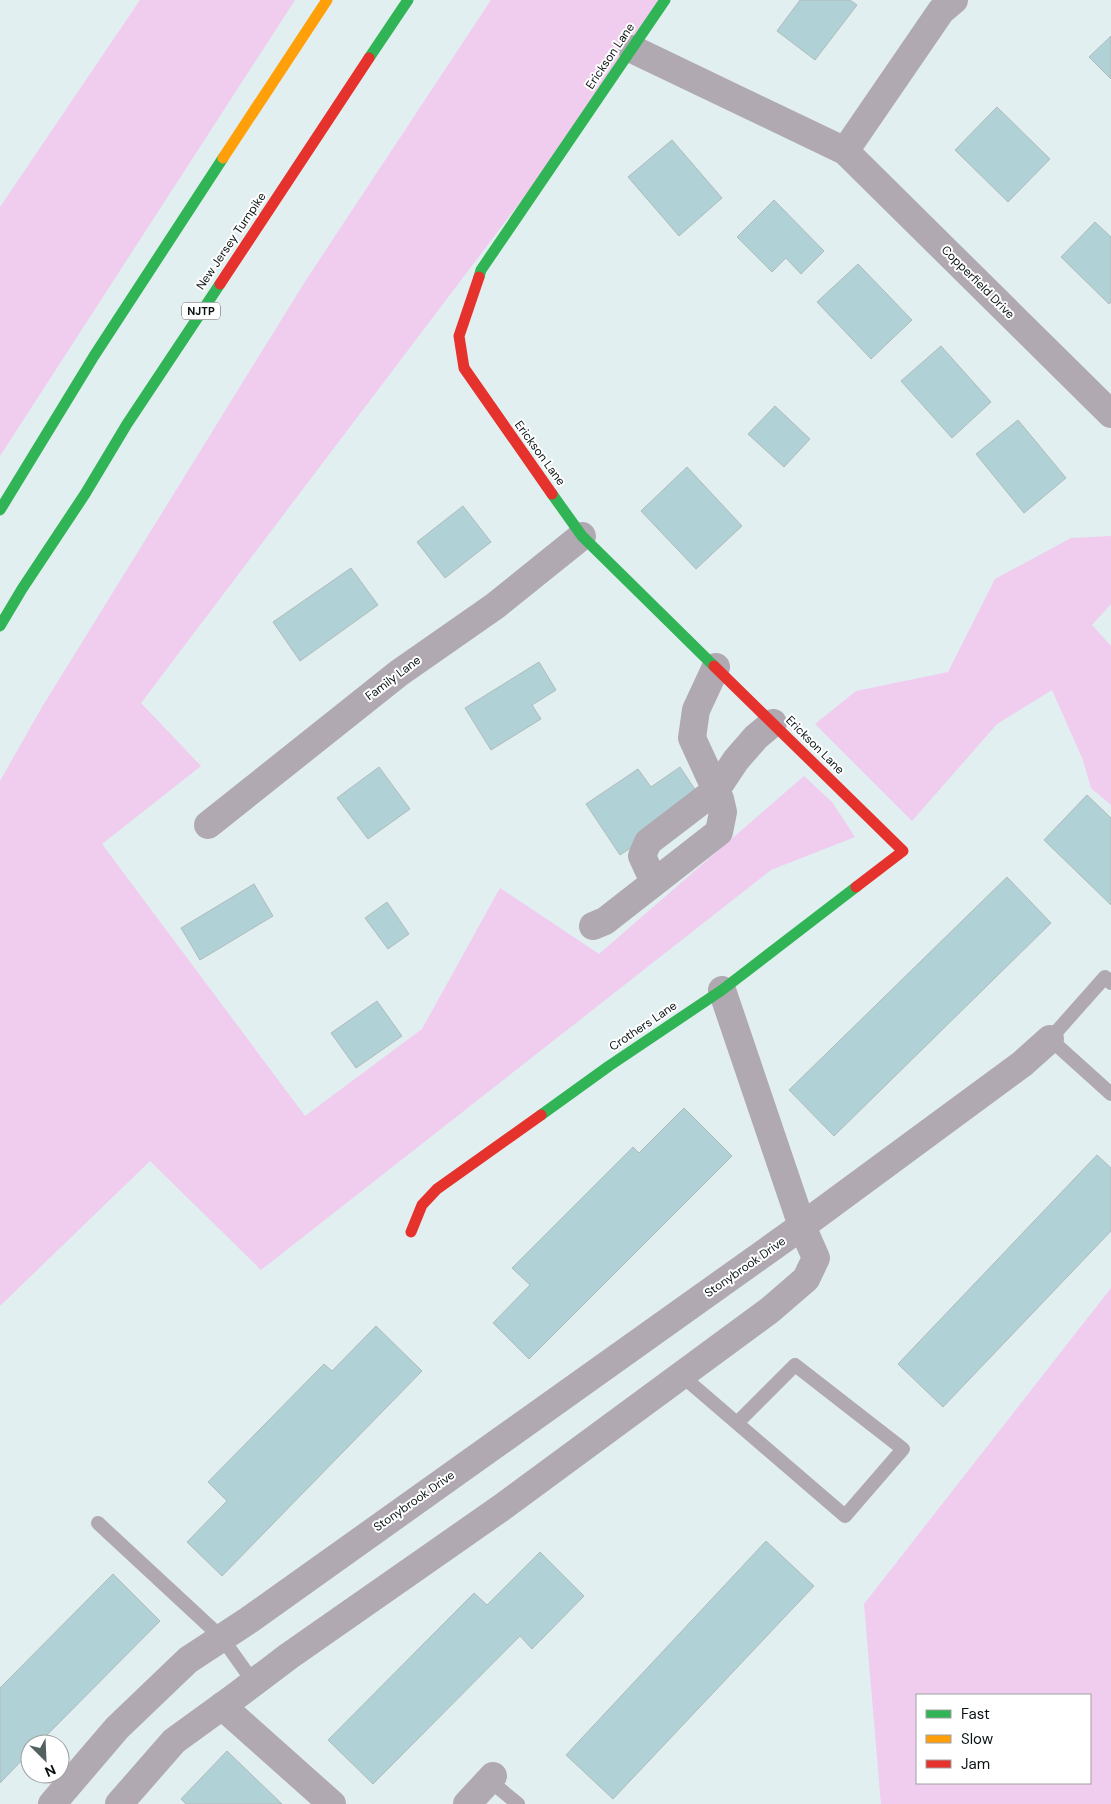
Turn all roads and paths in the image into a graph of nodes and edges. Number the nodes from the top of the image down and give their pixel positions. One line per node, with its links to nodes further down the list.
1 (327, 0): 8 (main road)
2 (408, 0): 10 (main road, New Jersey Turnpike / NJTP)
3 (665, 0): 5 (main road, Erickson Lane)
4 (954, 0): 6 (street)
5 (632, 49): 6 (street, Copperfield Drive); 9 (main road, Erickson Lane)
6 (845, 151): 7 (street, Copperfield Drive)
7 (1111, 414)
8 (0, 510)
9 (582, 536): 11 (main road, Erickson Lane); 14 (street, Family Lane)
10 (0, 626)
11 (716, 668): 12 (main road, Erickson Lane); 13 (street)
12 (773, 723): 13 (street); 15 (main road, Erickson Lane)
13 (716, 790): 16 (street); 16 (street)
14 (208, 825)
15 (903, 851): 19 (main road, Crothers Lane)
16 (654, 882): 17 (street)
17 (593, 926)
18 (1111, 983): 20 (lane)
19 (722, 990): 22 (street); 23 (main road, Crothers Lane)
20 (1050, 1039): 21 (lane); 22 (street, Stonybrook Drive)
21 (1111, 1094)
22 (802, 1226): 24 (street); 27 (street, Stonybrook Drive)
23 (411, 1232)
24 (681, 1375): 25 (lane); 28 (street)
25 (737, 1423): 25 (lane)
26 (98, 1523): 27 (lane)
27 (222, 1638): 28 (lane); 31 (street, Stonybrook Drive)
28 (254, 1682): 29 (street)
29 (222, 1706): 32 (street); 33 (street)
30 (491, 1778): 34 (street); 35 (lane)
31 (52, 1804)
32 (120, 1804)
33 (332, 1804)
34 (467, 1804)
35 (518, 1804)

